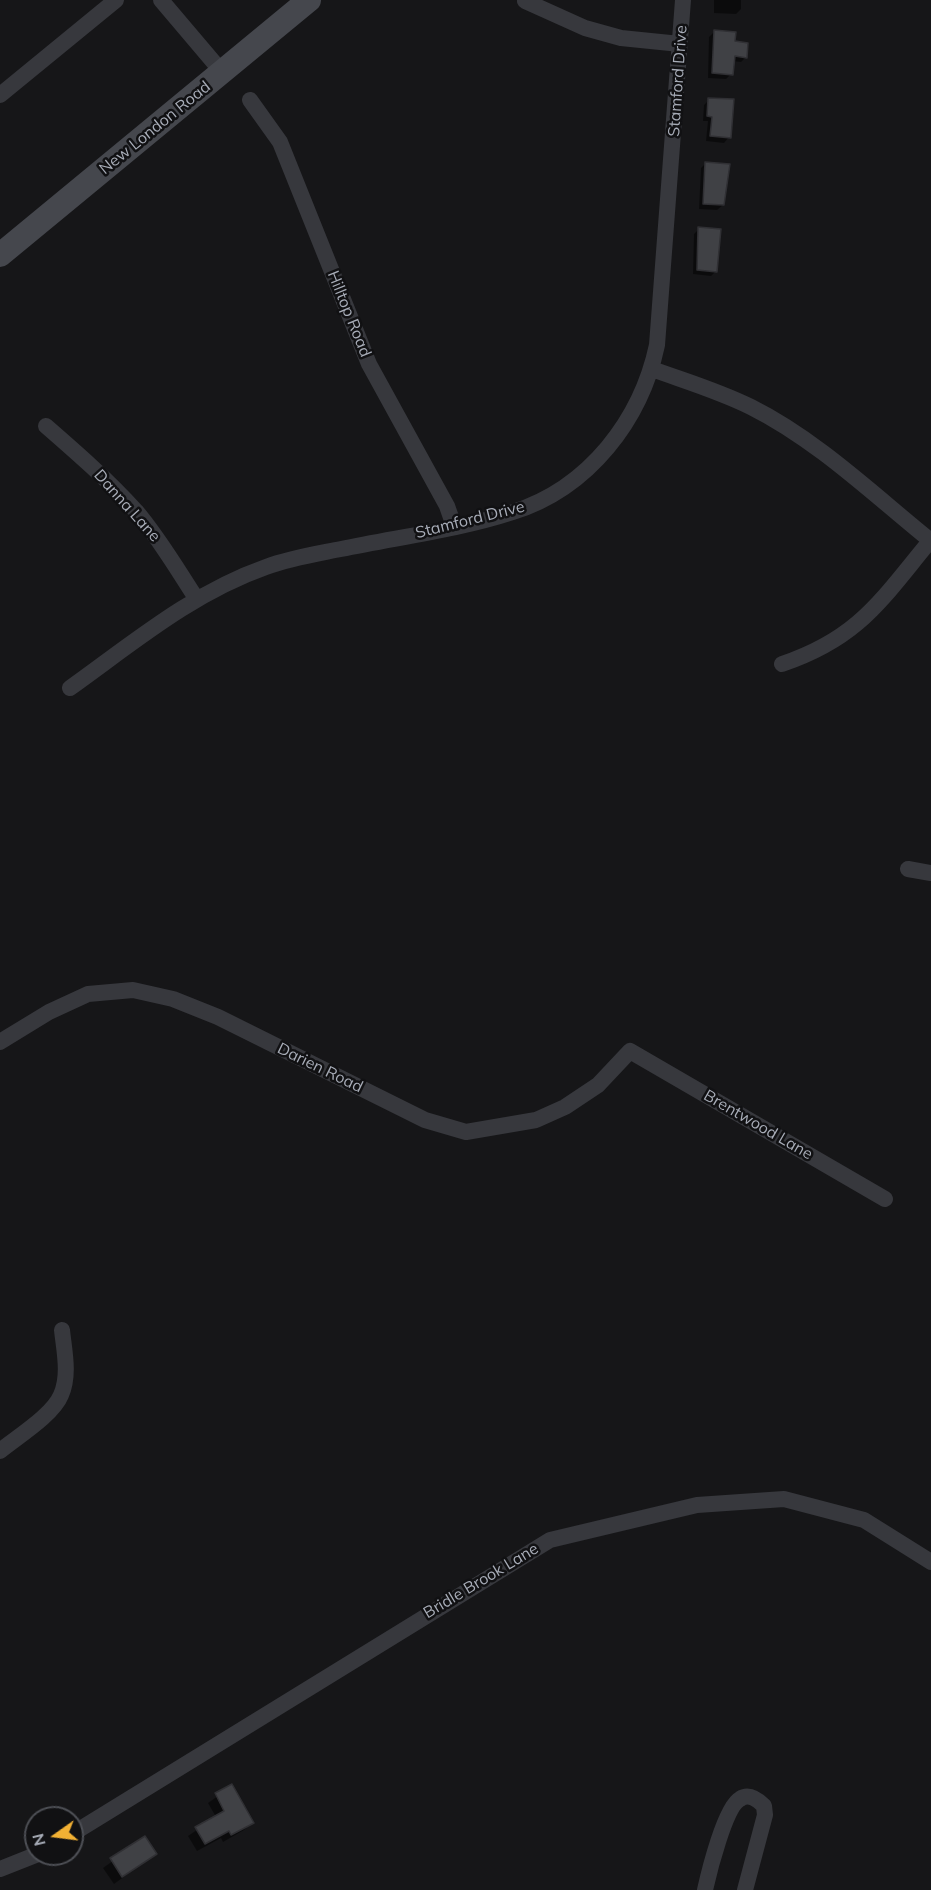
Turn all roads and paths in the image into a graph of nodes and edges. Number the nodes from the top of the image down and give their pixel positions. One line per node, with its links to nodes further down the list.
1 (116, 0): 8 (street)
2 (161, 0): 7 (street)
3 (309, 0): 7 (main road, New London Road)
4 (683, 0): 6 (street, Stamford Drive)
5 (525, 1): 6 (street)
6 (680, 44): 11 (street, Stamford Drive)
7 (222, 72): 10 (main road, New London Road)
8 (0, 95)
9 (250, 100): 13 (street, Hilltop Road)
10 (0, 255)
11 (652, 369): 13 (street, Stamford Drive); 14 (street)
12 (46, 426): 15 (street, Danna Lane)
13 (454, 526): 15 (street, Stamford Drive)
14 (931, 541): 16 (street)
15 (196, 598): 17 (street, Stamford Drive)
16 (782, 664)
17 (70, 688)
18 (908, 869): 19 (street)
19 (931, 873)
20 (0, 1042): 21 (street, Darien Road)
21 (630, 1051): 22 (street, Brentwood Lane)
22 (885, 1199)
23 (62, 1330): 24 (street)
24 (0, 1451)
25 (931, 1562): 26 (street, Bridle Brook Lane)
26 (84, 1827)
27 (24, 1860): 28 (street)
28 (0, 1869)
29 (705, 1890): 30 (street)
30 (745, 1890)

